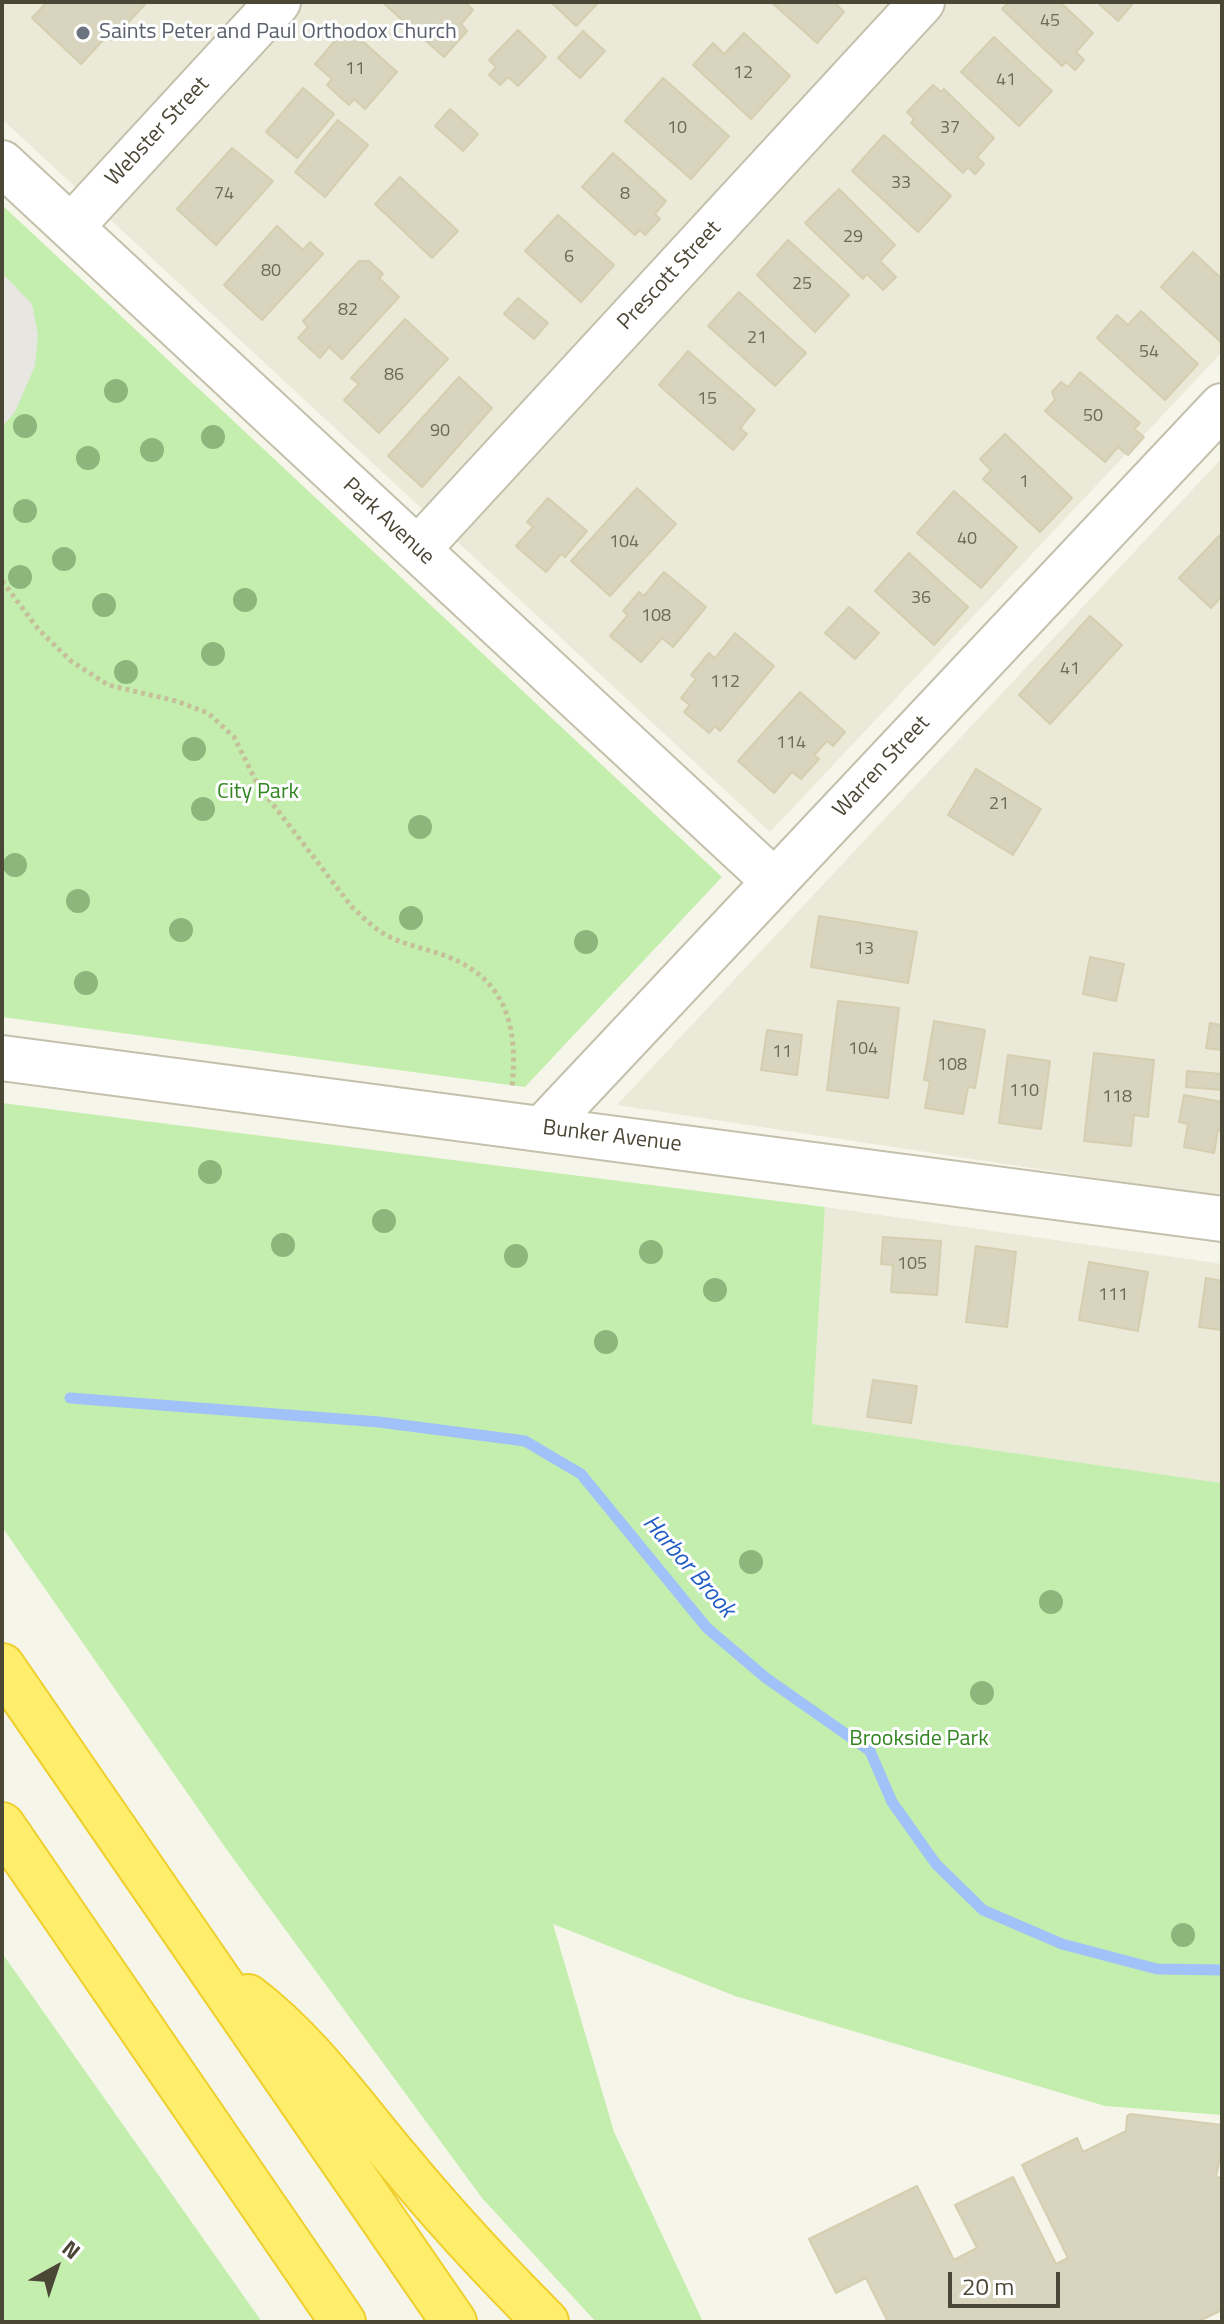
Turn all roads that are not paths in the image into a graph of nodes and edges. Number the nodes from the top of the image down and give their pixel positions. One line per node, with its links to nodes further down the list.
1 (278, 2): 4 (street, Webster Street)
2 (922, 2): 6 (street, Prescott Street)
3 (2, 163): 4 (street, Park Avenue)
4 (71, 227): 6 (street, Park Avenue)
5 (1222, 406): 7 (street, Warren Street)
6 (418, 549): 7 (street, Park Avenue)
7 (774, 881): 9 (street, Warren Street)
8 (2, 1058): 9 (street, Bunker Avenue)
9 (543, 1128): 10 (street, Bunker Avenue)
10 (1222, 1219)
11 (2, 1666): 13 (highway)
12 (2, 1825): 14 (highway)
13 (210, 1969): 15 (highway); 16 (highway)
14 (343, 2322)
15 (454, 2322)
16 (546, 2322)

